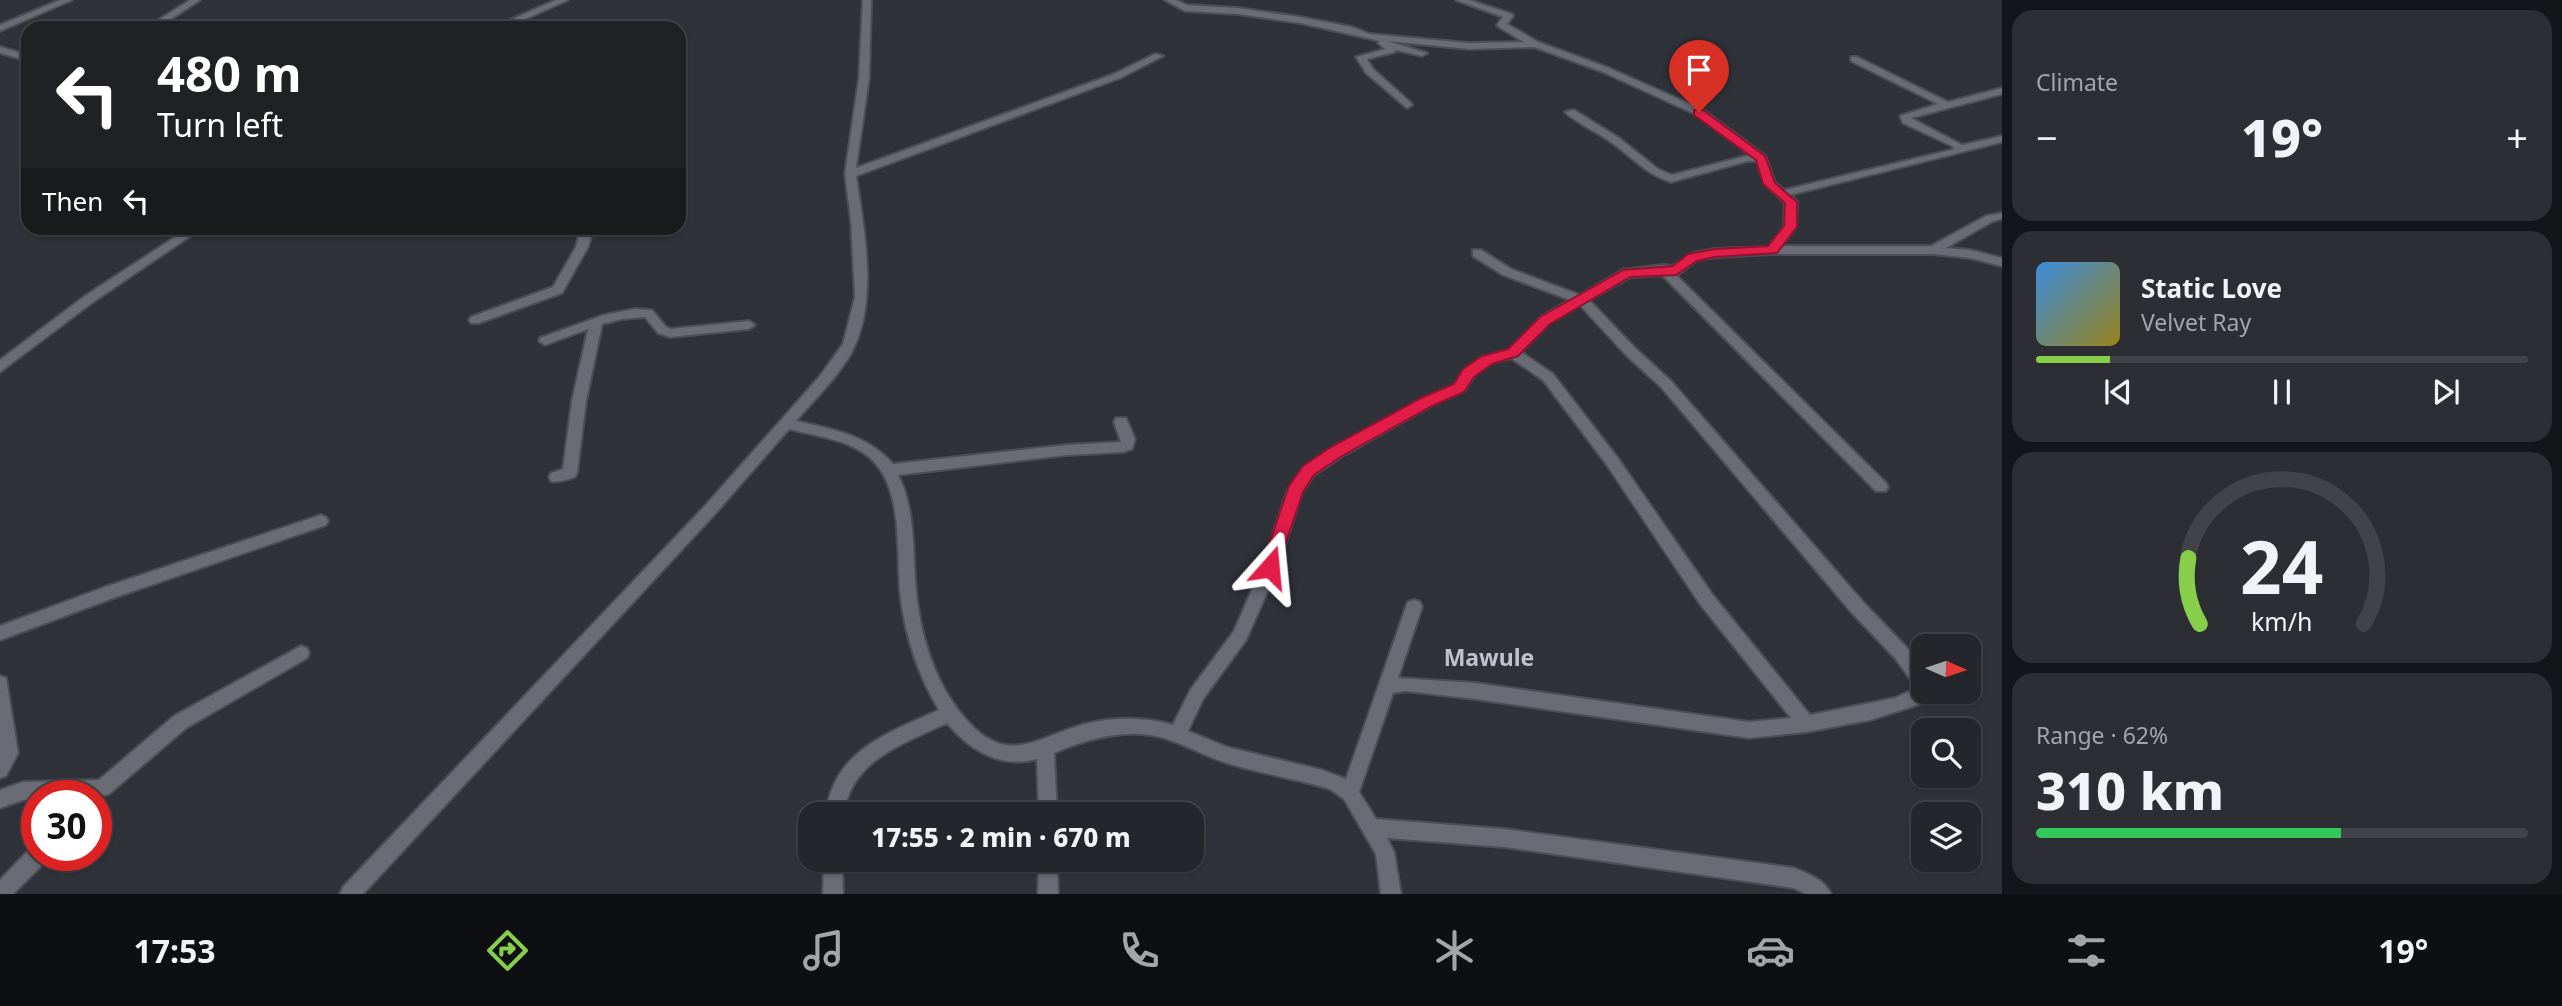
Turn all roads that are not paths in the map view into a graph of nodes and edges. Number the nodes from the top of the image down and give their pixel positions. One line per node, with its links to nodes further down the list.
1 (68, 0): 9 (street)
2 (196, 0): 7 (street)
3 (564, 0): 8 (street)
4 (867, 0): 25 (street)
5 (1169, 0): 10 (street)
6 (1460, 0): 12 (street)
7 (162, 21)
8 (514, 21)
9 (0, 29)
10 (1368, 37): 11 (street); 12 (street)
11 (1383, 43): 14 (street); 19 (street)
12 (1535, 44): 24 (street)
13 (0, 50): 15 (street)
14 (1422, 53)
15 (21, 56)
16 (1158, 56): 25 (street)
17 (1854, 59): 20 (street)
18 (2002, 91): 20 (street)
19 (1406, 104)
20 (1947, 105): 23 (street)
21 (1570, 112): 24 (street)
22 (2002, 139): 23 (street)
23 (1961, 148): 26 (street)
24 (1761, 158): 26 (street)
25 (850, 174): 43 (street)
26 (1782, 194): 30 (street)
27 (2002, 216): 31 (street)
28 (185, 235): 41 (street)
29 (585, 235): 36 (street)
30 (1772, 250): 31 (street); 34 (street)
31 (1933, 250): 33 (street)
32 (1477, 253): 35 (street)
33 (2002, 262)
34 (1662, 269): 35 (street); 46 (street)
35 (1582, 300): 40 (street); 51 (street)
36 (475, 320)
37 (596, 323): 38 (street); 39 (street); 45 (street)
38 (749, 325)
39 (545, 341)
40 (1513, 353): 56 (street); 57 (street)
41 (0, 367)
42 (1121, 422): 44 (street)
43 (787, 424): 44 (street); 71 (street)
44 (891, 470): 55 (street)
45 (556, 477)
46 (1881, 487)
47 (321, 522): 49 (street)
48 (1414, 607): 53 (street)
49 (0, 633)
50 (301, 653): 60 (street)
51 (1911, 667)
52 (0, 683): 59 (street)
53 (1385, 687): 56 (street); 62 (street)
54 (1911, 702): 56 (street)
55 (949, 714): 58 (street); 64 (street)
56 (1806, 724)
57 (1177, 735): 58 (street); 62 (street)
58 (1045, 750): 65 (street)
59 (0, 770)
60 (112, 781)
61 (21, 792): 63 (street)
62 (1350, 793): 66 (street)
63 (0, 799)
64 (837, 802)
65 (1047, 802)
66 (1372, 828): 74 (street); 75 (street)
67 (23, 871): 70 (street)
68 (833, 872): 72 (street)
69 (1048, 872): 73 (street)
70 (1, 894)
71 (350, 894)
72 (833, 894)
73 (1048, 894)
74 (1391, 894)
75 (1821, 894)

